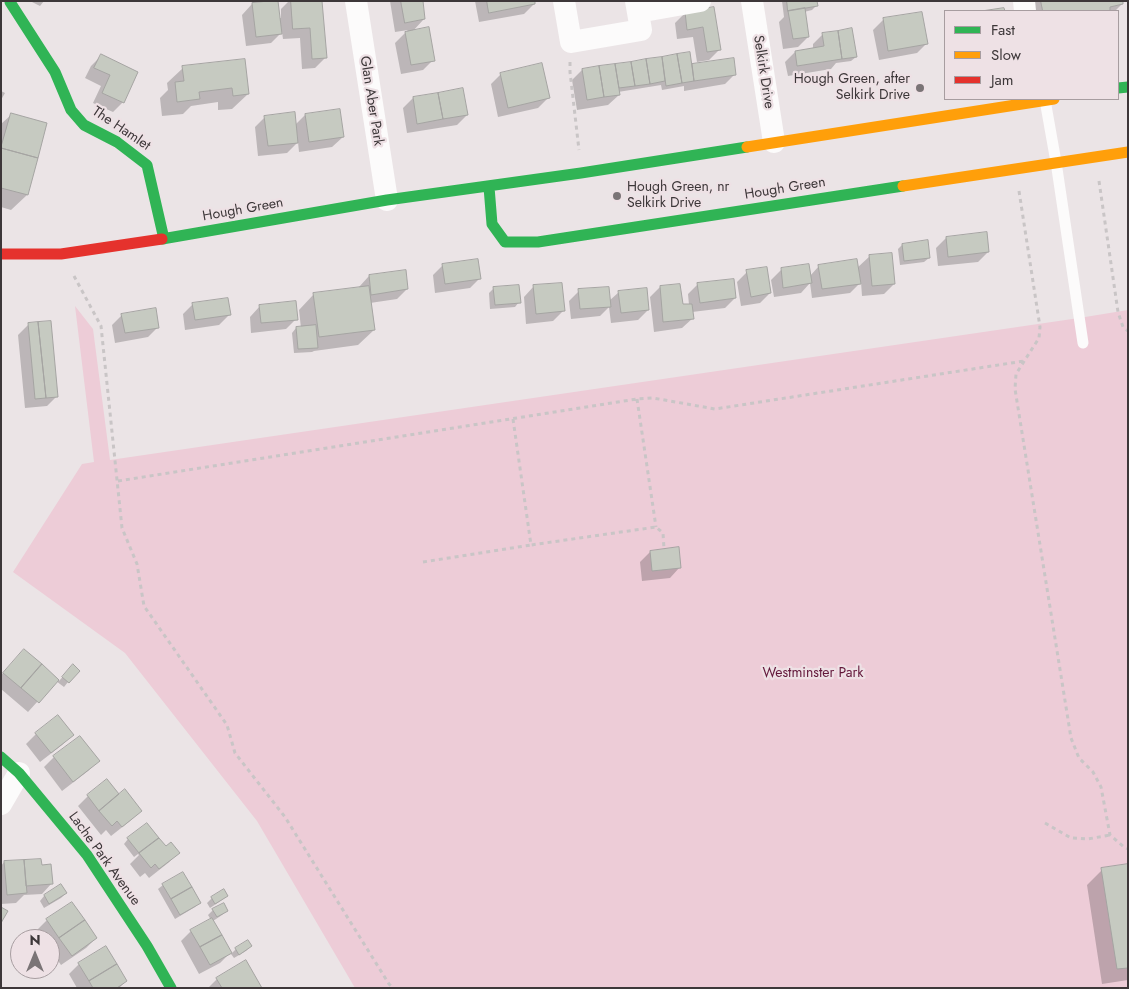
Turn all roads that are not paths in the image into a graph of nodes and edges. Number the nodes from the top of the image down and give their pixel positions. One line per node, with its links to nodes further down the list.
1 (356, 1): 13 (street, Glan Aber Park)
2 (564, 1): 6 (street)
3 (700, 1): 6 (street)
4 (752, 1): 9 (street, Selkirk Drive)
5 (10, 2): 14 (street, The Hamlet)
6 (637, 7)
7 (1042, 100): 9 (street, Hough Green)
8 (1048, 100): 11 (lane)
9 (774, 142): 12 (street, Hough Green)
10 (1128, 152): 11 (street, Hough Green)
11 (1056, 162): 12 (street, Hough Green); 16 (lane)
12 (490, 187): 13 (street, Hough Green)
13 (386, 200): 14 (street, Hough Green)
14 (164, 239): 15 (street, Hough Green)
15 (1, 254)
16 (1083, 343)
17 (1, 757): 18 (street, Lache Park Avenue)
18 (19, 773): 19 (street); 20 (street, Lache Park Avenue)
19 (1, 804)
20 (171, 988)

